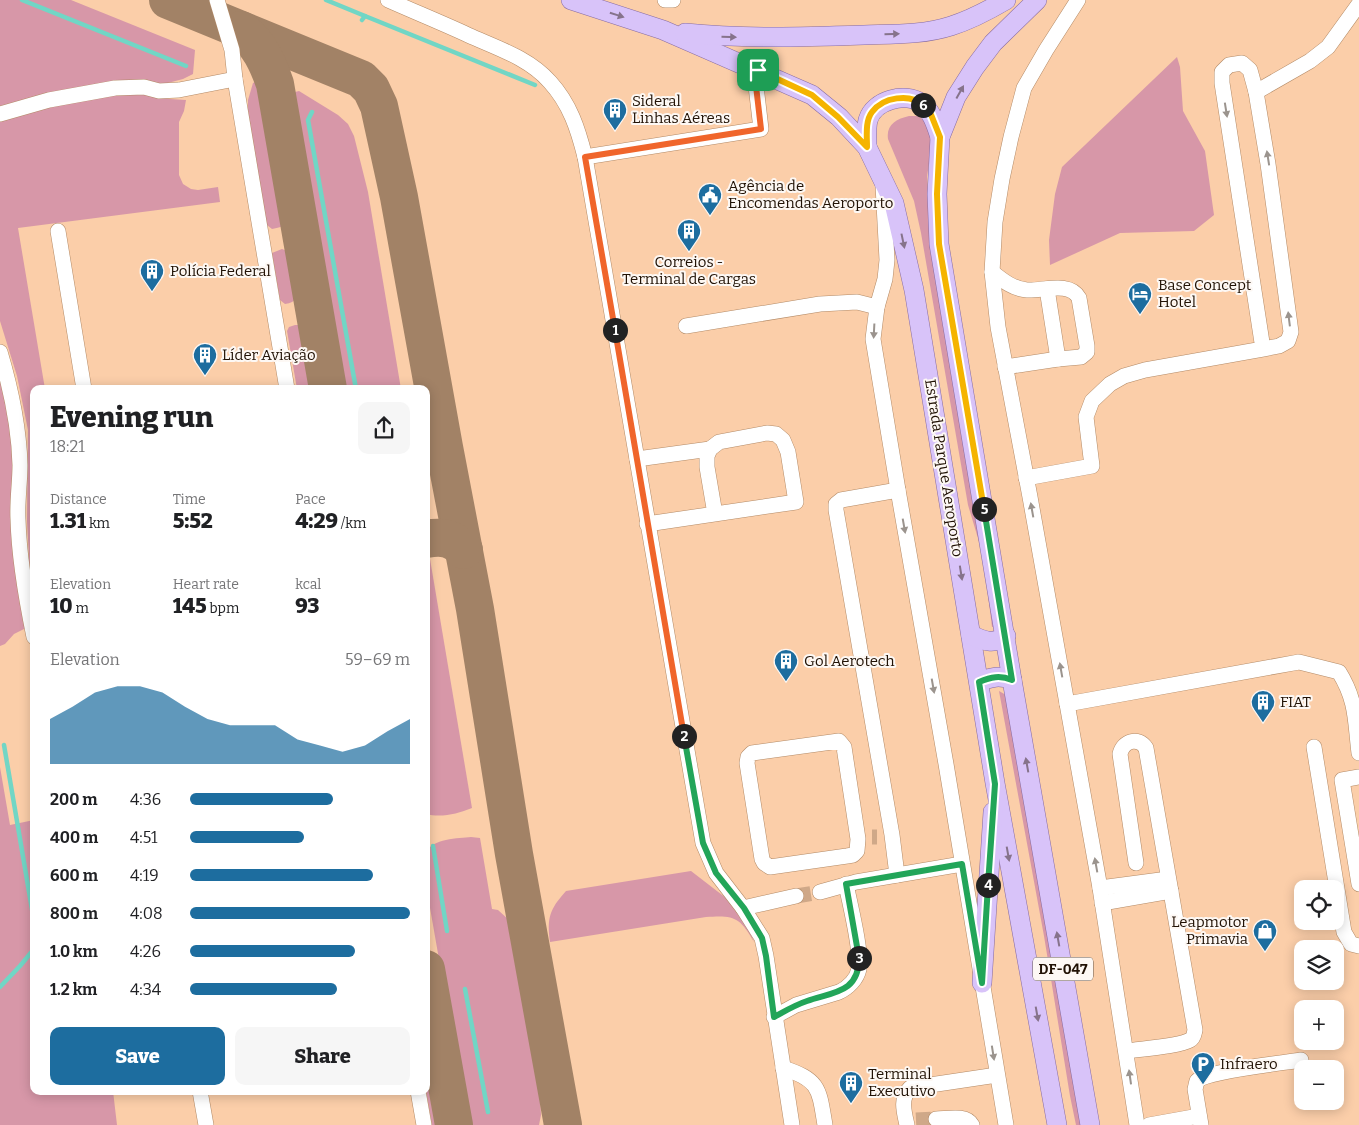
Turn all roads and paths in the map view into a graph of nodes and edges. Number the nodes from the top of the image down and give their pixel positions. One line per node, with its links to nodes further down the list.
1 (217, 0): 12 (street)
2 (388, 0): 17 (street)
3 (571, 0): 10 (main road, Estrada Parque Aeroporto / DF-047, one-way to 10)
4 (665, 0): 5 (street)
5 (673, 0)
6 (1006, 0): 10 (main road, one-way to 6)
7 (1037, 0): 15 (main road, DF-047, one-way to 7)
8 (1078, 0): 20 (street)
9 (1359, 4): 13 (street)
10 (663, 30): 11 (main road, Estrada Parque Aeroporto / DF-047)
11 (758, 70): 16 (main road, Estrada Parque Aeroporto / DF-047); 17 (street)
12 (234, 79): 14 (street); 29 (street)
13 (1256, 92): 24 (street, one-way to 13); 24 (street, one-way to 24)
14 (0, 114)
15 (940, 137): 16 (main road); 38 (main road, DF-047)
16 (867, 147): 18 (main road, Estrada Parque Aeroporto / DF-047)
17 (585, 157): 31 (street)
18 (883, 179): 22 (street); 37 (main road, Estrada Parque Aeroporto / DF-047, one-way to 37)
19 (58, 231): 28 (street)
20 (992, 272): 21 (street); 27 (street)
21 (1047, 289): 26 (street); 26 (street)
22 (877, 307): 23 (street); 33 (street, one-way to 33)
23 (686, 326)
24 (1263, 350): 32 (street)
25 (0, 352): 36 (street)
26 (1058, 359): 27 (street)
27 (1005, 367): 32 (street)
28 (83, 385)
29 (286, 385)
30 (710, 449): 31 (street); 34 (street); 34 (street)
31 (637, 459): 35 (street)
32 (1026, 478): 42 (street, one-way to 32)
33 (898, 490): 48 (street); 50 (street, one-way to 50)
34 (715, 514): 35 (street)
35 (647, 524): 59 (street)
36 (30, 615)
37 (971, 635): 38 (main road); 40 (main road, Estrada Parque Aeroporto / DF-047)
38 (1006, 636): 39 (main road, DF-047)
39 (1012, 680): 40 (main road); 79 (main road, DF-047, one-way to 39)
40 (979, 682): 46 (main road, Estrada Parque Aeroporto / DF-047)
41 (1355, 697): 42 (street); 44 (street)
42 (1067, 704): 57 (street, one-way to 42)
43 (1314, 747): 60 (street)
44 (1359, 754)
45 (1359, 777): 47 (street)
46 (995, 784): 61 (main road); 78 (main road, Estrada Parque Aeroporto / DF-047, one-way to 78)
47 (1354, 811): 51 (street)
48 (875, 837): 48 (street); 52 (street)
49 (1136, 862): 55 (street)
50 (962, 864): 52 (street); 61 (street)
51 (1357, 865): 54 (street)
52 (897, 875): 53 (street)
53 (846, 884): 56 (street); 62 (street)
54 (1359, 884)
55 (1170, 885): 57 (street); 63 (street)
56 (820, 892)
57 (1101, 895): 63 (street)
58 (796, 896): 59 (street)
59 (744, 908): 62 (street)
60 (1359, 946)
61 (982, 983): 66 (street, one-way to 66)
62 (774, 1017): 65 (street)
63 (1127, 1051): 80 (street, one-way to 63)
64 (1294, 1061): 70 (street)
65 (783, 1068): 74 (street); 75 (street)
66 (997, 1075): 71 (street); 77 (street)
67 (201, 1095): 72 (street)
68 (419, 1095): 73 (street)
69 (939, 1121): 76 (street)
70 (1200, 1121): 81 (street)
71 (910, 1122)
72 (206, 1125)
73 (424, 1125)
74 (792, 1125)
75 (825, 1125)
76 (972, 1125)
77 (1006, 1125)
78 (1057, 1125)
79 (1090, 1125)
80 (1137, 1125)
81 (1149, 1125)

